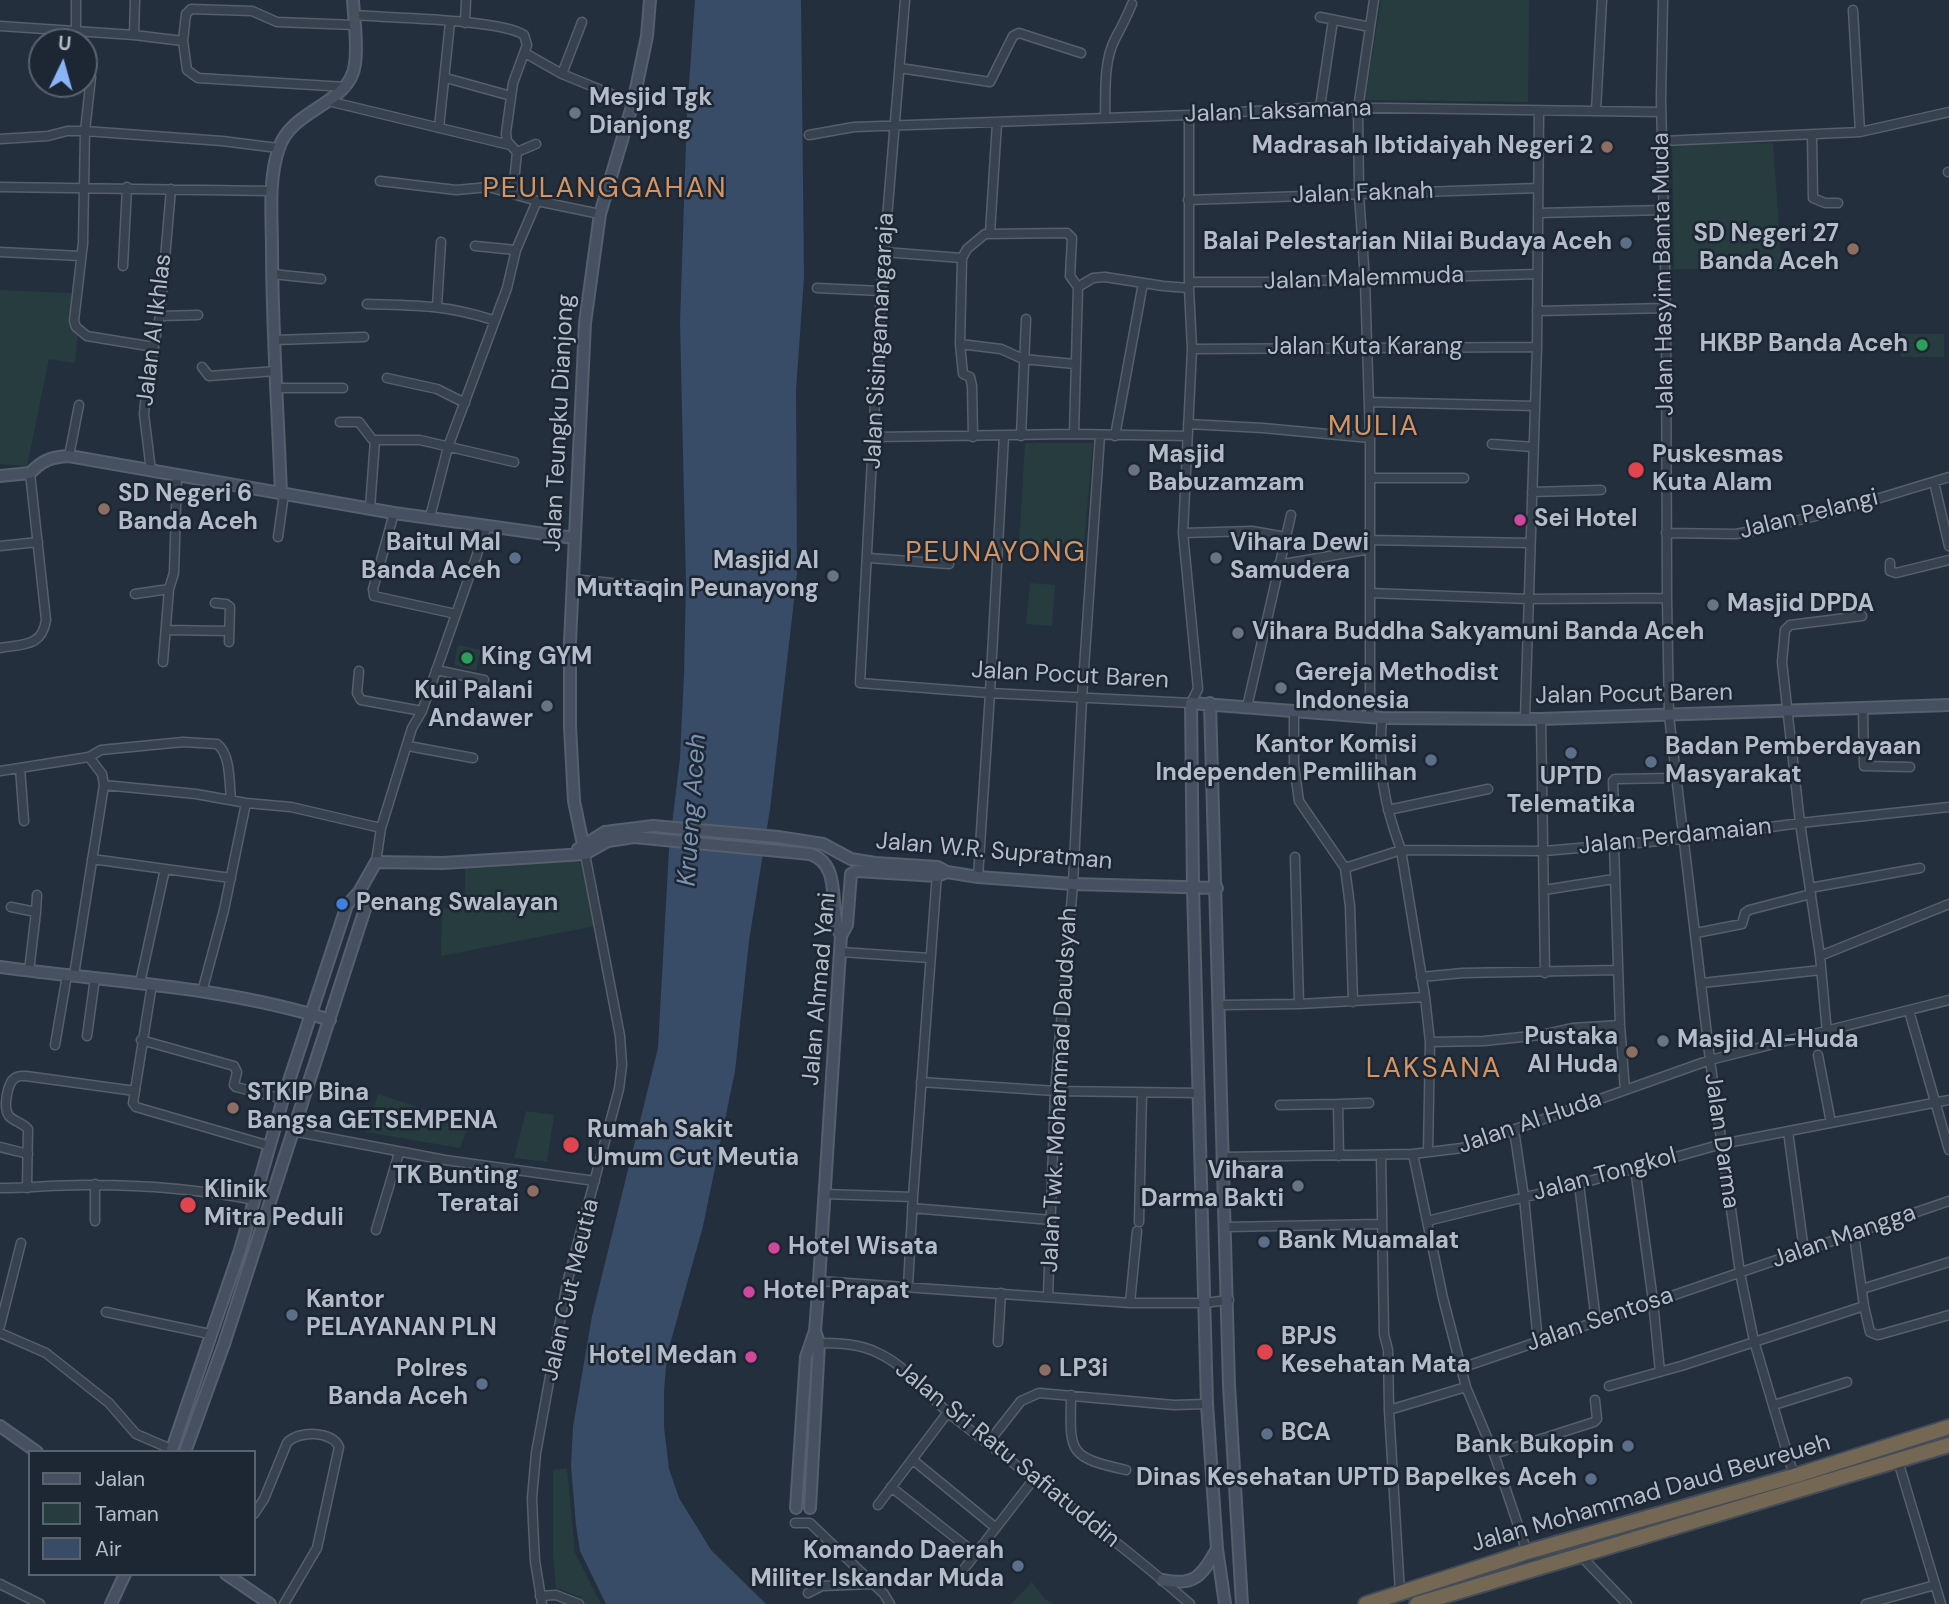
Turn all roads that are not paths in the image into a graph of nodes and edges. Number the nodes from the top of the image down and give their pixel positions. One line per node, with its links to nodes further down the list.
1 (76, 0): 21 (street)
2 (135, 0): 23 (street)
3 (353, 0): 13 (main road)
4 (466, 0): 17 (street)
5 (650, 0): 34 (main road, Jalan Teungku Dianjong)
6 (905, 0): 27 (street, Jalan Sisingamangaraja)
7 (1374, 0): 19 (street)
8 (1602, 0): 38 (street)
9 (1663, 0): 39 (street, Jalan Hasyim Banta Muda)
10 (1132, 4): 42 (street)
11 (1853, 10): 47 (street)
12 (1320, 18): 14 (street)
13 (354, 20): 15 (street); 24 (street); 30 (main road)
14 (1333, 20): 19 (street); 35 (street)
15 (450, 22): 17 (street); 29 (street)
16 (582, 22): 28 (street)
17 (465, 23): 25 (street)
18 (0, 26): 20 (street)
19 (1370, 27): 36 (street)
20 (28, 28)
21 (76, 28)
22 (98, 33): 23 (street)
23 (134, 35): 24 (street)
24 (183, 41): 30 (street)
25 (525, 54): 28 (street); 31 (street)
26 (1081, 54): 27 (street)
27 (900, 68): 44 (street, Jalan Sisingamangaraja)
28 (562, 74): 34 (street)
29 (446, 78): 31 (street); 45 (street)
30 (346, 87): 33 (main road)
31 (511, 96): 53 (street)
32 (89, 98): 46 (street)
33 (328, 101): 45 (street); 54 (main road)
34 (633, 103): 70 (main road, Jalan Teungku Dianjong)
35 (1320, 107): 36 (street, Jalan Laksamana); 41 (street, Jalan Laksamana)
36 (1358, 109): 37 (street, Jalan Laksamana); 64 (street)
37 (1539, 111): 38 (street, Jalan Laksamana); 60 (street)
38 (1596, 111): 39 (street, Jalan Laksamana)
39 (1661, 112): 51 (street, Jalan Hasyim Banta Muda)
40 (1949, 112): 47 (street)
41 (1189, 116): 42 (street, Jalan Laksamana); 65 (street)
42 (1105, 117): 43 (street, Jalan Laksamana)
43 (997, 123): 44 (street, Jalan Laksamana); 71 (street)
44 (895, 126): 48 (street, Jalan Laksamana); 76 (street, Jalan Sisingamangaraja)
45 (439, 128): 53 (street)
46 (85, 131): 50 (street); 54 (street); 59 (street)
47 (1860, 132): 49 (street)
48 (809, 135)
49 (1811, 135): 51 (street); 67 (street)
50 (0, 139)
51 (1662, 141): 68 (street, Jalan Hasyim Banta Muda)
52 (536, 144): 55 (street)
53 (510, 145): 55 (street)
54 (278, 148): 62 (main road)
55 (517, 152): 63 (street)
56 (380, 181): 63 (street)
57 (0, 187): 59 (street)
58 (127, 187): 59 (street); 61 (street); 79 (street)
59 (84, 188): 77 (street)
60 (1538, 188): 64 (street, Jalan Faknah); 69 (street)
61 (171, 189): 62 (street); 94 (street, Jalan Al Ikhlas)
62 (271, 191): 80 (main road)
63 (513, 193): 66 (street)
64 (1359, 195): 65 (street, Jalan Faknah); 83 (street)
65 (1188, 200): 85 (street)
66 (537, 201): 70 (street); 74 (street)
67 (1838, 202)
68 (1664, 210): 69 (street); 91 (street, Jalan Hasyim Banta Muda)
69 (1539, 213): 81 (street)
70 (600, 215): 152 (main road, Jalan Teungku Dianjong)
71 (989, 233): 78 (street); 86 (street)
72 (441, 242): 90 (street)
73 (475, 246): 74 (street)
74 (516, 250): 96 (street)
75 (0, 252): 77 (street)
76 (884, 252): 78 (street); 88 (street, Jalan Sisingamangaraja)
77 (81, 256): 100 (street)
78 (962, 258): 99 (street)
79 (123, 266)
80 (272, 274): 82 (street); 98 (main road)
81 (1537, 274): 83 (street, Jalan Malemmuda); 92 (street)
82 (321, 279)
83 (1365, 280): 85 (street, Jalan Malemmuda); 101 (street)
84 (1143, 284): 85 (street, Jalan Malemmuda); 86 (street, Jalan Malemmuda); 121 (street)
85 (1190, 285): 103 (street)
86 (1078, 287): 105 (street)
87 (817, 288): 88 (street)
88 (881, 291): 123 (street, Jalan Sisingamangaraja)
89 (367, 304): 90 (street)
90 (437, 306): 96 (street)
91 (1666, 309): 92 (street); 149 (street, Jalan Hasyim Banta Muda)
92 (1537, 311): 102 (street)
93 (198, 315): 94 (street)
94 (160, 316): 100 (street, Jalan Al Ikhlas)
95 (1026, 319): 104 (street)
96 (493, 320): 112 (street)
97 (364, 337): 98 (street)
98 (275, 340): 107 (main road)
99 (960, 344): 104 (street); 124 (street)
100 (154, 347): 132 (street, Jalan Al Ikhlas)
101 (1367, 347): 102 (street, Jalan Kuta Karang); 103 (street, Jalan Kuta Karang); 111 (street)
102 (1537, 347): 114 (street)
103 (1192, 349): 116 (street)
104 (1023, 359): 105 (street); 120 (street)
105 (1075, 364): 117 (street)
106 (202, 367): 107 (street)
107 (276, 371): 109 (main road)
108 (387, 378): 112 (street)
109 (277, 388): 110 (street); 142 (main road)
110 (343, 388)
111 (1369, 402): 114 (street); 125 (street)
112 (465, 403): 128 (street)
113 (79, 405): 130 (street)
114 (1535, 406): 129 (street)
115 (340, 422): 126 (street)
116 (1188, 424): 122 (street); 125 (street)
117 (1074, 434): 118 (street); 120 (street)
118 (1100, 435): 121 (street); 184 (street, Jalan Twk. Mohammad Daudsyah)
119 (1004, 436): 120 (street); 124 (street); 183 (street)
120 (1021, 436)
121 (1115, 436): 122 (street)
122 (1187, 436): 148 (street)
123 (874, 437): 124 (street); 158 (street, Jalan Sisingamangaraja)
124 (973, 437)
125 (1370, 438): 137 (street)
126 (375, 440): 128 (street); 143 (street)
127 (1492, 444): 129 (street)
128 (447, 447): 131 (street); 146 (street)
129 (1533, 447): 141 (street)
130 (69, 456): 132 (main road); 133 (main road)
131 (514, 462)
132 (151, 471): 135 (main road)
133 (30, 473): 134 (main road); 153 (street)
134 (0, 476)
135 (177, 476): 142 (main road); 165 (street)
136 (1949, 477): 139 (street, Jalan Pelangi)
137 (1370, 478): 138 (street); 155 (street)
138 (1464, 478)
139 (1934, 482): 149 (street, Jalan Pelangi); 157 (street)
140 (1601, 490): 141 (street)
141 (1532, 492): 154 (street)
142 (283, 494): 143 (main road); 150 (street)
143 (370, 508): 144 (main road)
144 (394, 513): 146 (main road); 171 (street)
145 (1292, 515): 151 (street)
146 (430, 517): 147 (main road)
147 (487, 526): 152 (main road); 171 (street)
148 (1183, 533): 151 (street); 182 (street)
149 (1666, 533): 168 (street, Jalan Hasyim Banta Muda)
150 (278, 537)
151 (1286, 537): 162 (street)
152 (574, 538): 163 (main road, Jalan Teungku Dianjong)
153 (38, 542): 156 (street); 176 (street)
154 (1530, 543): 155 (street); 169 (street)
155 (1370, 545): 162 (street); 166 (street)
156 (0, 546)
157 (1949, 546)
158 (869, 558): 161 (street); 181 (street, Jalan Sisingamangaraja)
159 (1949, 560): 160 (street)
160 (1890, 563)
161 (949, 564)
162 (1278, 565): 188 (street)
163 (572, 579): 164 (street); 216 (main road, Jalan Teungku Dianjong)
164 (662, 588)
165 (169, 589): 167 (street); 173 (street)
166 (1370, 593): 169 (street); 194 (street)
167 (135, 594)
168 (1667, 598): 169 (street); 193 (street, Jalan Hasyim Banta Muda)
169 (1529, 599): 195 (street)
170 (215, 603): 174 (street)
171 (456, 614): 178 (street)
172 (1862, 615): 192 (street)
173 (166, 631): 174 (street); 177 (street)
174 (229, 631): 175 (street)
175 (229, 642)
176 (0, 648)
177 (163, 662)
178 (436, 670): 180 (street); 190 (street)
179 (359, 671): 190 (street)
180 (484, 680)
181 (860, 683): 183 (street, Jalan Pocut Baren)
182 (1198, 689): 185 (street); 186 (street)
183 (990, 693): 184 (street, Jalan Pocut Baren); 226 (street)
184 (1082, 698): 185 (street, Jalan Pocut Baren); 229 (street, Jalan Twk. Mohammad Daudsyah)
185 (1191, 703): 186 (main road, Jalan Pocut Baren); 230 (main road)
186 (1210, 703): 188 (main road, Jalan Pocut Baren); 231 (main road)
187 (1949, 705): 189 (main road, Jalan Pocut Baren)
188 (1247, 707): 191 (main road, Jalan Pocut Baren)
189 (1863, 709): 192 (main road, Jalan Pocut Baren); 200 (street)
190 (422, 711): 197 (street)
191 (1294, 712): 194 (main road, Jalan Pocut Baren); 224 (street)
192 (1788, 712): 193 (main road, Jalan Pocut Baren); 212 (street)
193 (1670, 716): 196 (main road, Jalan Pocut Baren); 203 (street, Jalan Darma)
194 (1376, 717): 195 (main road, Jalan Pocut Baren); 210 (street)
195 (1525, 718): 196 (main road, Jalan Pocut Baren)
196 (1541, 719): 218 (street)
197 (408, 746): 199 (street); 213 (street)
198 (89, 757): 201 (street); 204 (street); 206 (street)
199 (473, 758)
200 (1910, 767)
201 (20, 768): 202 (street); 211 (street)
202 (0, 771)
203 (1676, 778): 209 (street); 214 (street, Jalan Darma)
204 (104, 785): 206 (street); 220 (street)
205 (1488, 789): 210 (street)
206 (231, 799): 207 (street)
207 (246, 803): 213 (street); 227 (street)
208 (1949, 807): 212 (street, Jalan Perdamaian)
209 (1614, 809)
210 (1388, 810): 217 (street)
211 (24, 821)
212 (1800, 822): 214 (street, Jalan Perdamaian); 233 (street)
213 (381, 828): 221 (street)
214 (1683, 839): 215 (street, Jalan Perdamaian); 239 (street, Jalan Darma)
215 (1614, 845): 218 (street, Jalan Perdamaian); 228 (street)
216 (584, 849): 221 (main road, Jalan W.R. Supratman); 225 (main road, Jalan W.R. Supratman); 240 (main road, Jalan W.R. Supratman); 299 (street, Jalan Cut Meutia)
217 (1401, 850): 218 (street, Jalan Perdamaian); 224 (street, Jalan Perdamaian); 250 (street)
218 (1544, 851): 232 (street)
219 (1295, 857): 258 (street)
220 (92, 859): 223 (street); 249 (street)
221 (376, 862): 234 (main road)
222 (1920, 868): 233 (street)
223 (164, 869): 227 (street); 253 (street)
224 (1345, 869): 257 (street)
225 (941, 872): 226 (main road, Jalan W.R. Supratman); 240 (main road, Jalan Ahmad Yani); 243 (street)
226 (978, 877): 229 (main road, Jalan W.R. Supratman)
227 (231, 878): 254 (street)
228 (1614, 879): 232 (street); 245 (street)
229 (1073, 884): 230 (main road, Jalan W.R. Supratman); 274 (street, Jalan Twk. Mohammad Daudsyah)
230 (1192, 887): 231 (main road, Jalan W.R. Supratman); 276 (main road)
231 (1217, 888): 259 (main road)
232 (1544, 890): 248 (street)
233 (1810, 891): 239 (street); 242 (street)
234 (359, 892): 261 (main road); 262 (main road)
235 (37, 895): 238 (street)
236 (1949, 904): 242 (street)
237 (11, 907): 238 (street)
238 (36, 912): 247 (street)
239 (1696, 933): 252 (street, Jalan Darma)
240 (841, 936): 241 (main road, Jalan Ahmad Yani)
241 (841, 953): 243 (street); 304 (main road, Jalan Ahmad Yani)
242 (1820, 956): 246 (street)
243 (930, 958): 271 (street)
244 (0, 967): 247 (main road)
245 (1618, 970): 248 (street); 263 (street)
246 (1821, 970): 252 (street); 264 (street)
247 (29, 971): 249 (main road)
248 (1545, 972): 250 (street)
249 (71, 975): 251 (main road); 268 (street)
250 (1421, 977): 255 (street)
251 (95, 978): 253 (main road); 265 (street)
252 (1702, 983): 270 (street, Jalan Darma)
253 (146, 984): 254 (main road); 266 (street)
254 (202, 992): 261 (main road)
255 (1425, 998): 257 (street); 267 (street)
256 (1949, 1000): 260 (street, Jalan Al Huda)
257 (1353, 1002): 258 (street)
258 (1299, 1004): 259 (street)
259 (1220, 1005): 297 (main road)
260 (1909, 1011): 264 (street, Jalan Al Huda); 281 (street)
261 (312, 1014): 262 (main road); 277 (main road)
262 (330, 1020): 286 (main road)
263 (1620, 1025): 267 (street); 272 (street)
264 (1828, 1032): 270 (street, Jalan Al Huda)
265 (87, 1036)
266 (141, 1040): 273 (street); 277 (street)
267 (1430, 1042): 291 (street)
268 (55, 1045)
269 (1818, 1055): 283 (street)
270 (1710, 1060): 272 (street, Jalan Al Huda); 287 (street, Jalan Darma)
271 (921, 1082): 274 (street); 305 (street)
272 (1625, 1090): 284 (street, Jalan Al Huda)
273 (135, 1091): 288 (street); 293 (street)
274 (1055, 1091): 275 (street); 310 (street, Jalan Twk. Mohammad Daudsyah)
275 (1142, 1092): 276 (street); 330 (street)
276 (1199, 1093): 331 (main road)
277 (283, 1099): 288 (main road)
278 (1949, 1100): 281 (street, Jalan Tongkol)
279 (1369, 1103): 280 (street)
280 (1338, 1104): 282 (street); 296 (street)
281 (1935, 1104): 283 (street, Jalan Tongkol); 290 (street)
282 (1280, 1105)
283 (1831, 1123): 285 (street, Jalan Tongkol)
284 (1514, 1130): 291 (street, Jalan Al Huda); 306 (street)
285 (1788, 1130): 287 (street, Jalan Tongkol); 319 (street)
286 (292, 1131): 292 (street); 320 (main road)
287 (1722, 1144): 298 (street, Jalan Tongkol); 322 (street, Jalan Darma)
288 (270, 1146): 307 (main road)
289 (0, 1147): 293 (street)
290 (1949, 1150)
291 (1428, 1152): 294 (street, Jalan Al Huda)
292 (399, 1153): 299 (street); 315 (street)
293 (28, 1154): 303 (street)
294 (1413, 1154): 295 (street, Jalan Al Huda); 312 (street)
295 (1381, 1155): 296 (street, Jalan Al Huda); 313 (street)
296 (1339, 1156): 297 (street, Jalan Al Huda)
297 (1224, 1157): 314 (main road)
298 (1635, 1168): 300 (street, Jalan Tongkol); 329 (street)
299 (595, 1181): 391 (street, Jalan Cut Meutia)
300 (1579, 1184): 306 (street, Jalan Tongkol); 335 (street)
301 (95, 1185): 303 (street); 307 (street); 311 (street)
302 (0, 1188): 303 (street)
303 (27, 1188)
304 (825, 1194): 305 (street); 323 (main road, Jalan Ahmad Yani)
305 (913, 1197): 309 (street)
306 (1524, 1197): 312 (street, Jalan Tongkol); 341 (street)
307 (256, 1200): 318 (main road)
308 (1949, 1201): 316 (street, Jalan Mangga)
309 (912, 1208): 310 (street); 324 (street)
310 (1051, 1220): 327 (street, Jalan Twk. Mohammad Daudsyah)
311 (95, 1221)
312 (1427, 1221): 343 (street)
313 (1382, 1224): 314 (street); 352 (street)
314 (1226, 1227): 328 (main road)
315 (376, 1230)
316 (1854, 1235): 319 (street, Jalan Mangga); 325 (street)
317 (21, 1243): 336 (street)
318 (240, 1250): 320 (main road); 338 (main road)
319 (1804, 1251): 322 (street, Jalan Mangga)
320 (254, 1252): 361 (main road)
321 (1949, 1262): 325 (street)
322 (1740, 1273): 329 (street, Jalan Sentosa); 339 (street, Jalan Darma)
323 (819, 1281): 324 (street); 342 (main road, Jalan Ahmad Yani)
324 (908, 1286): 326 (street)
325 (1862, 1289): 332 (street)
326 (1001, 1293): 327 (street); 340 (street)
327 (1048, 1296): 330 (street)
328 (1229, 1300): 331 (street); 400 (main road)
329 (1653, 1301): 335 (street, Jalan Sentosa); 344 (street)
330 (1130, 1303): 331 (street)
331 (1204, 1303): 350 (main road)
332 (1864, 1306): 334 (street); 339 (street)
333 (106, 1312): 338 (street)
334 (1949, 1315)
335 (1596, 1321): 341 (street, Jalan Sentosa)
336 (0, 1326)
337 (0, 1333): 359 (street)
338 (210, 1334): 360 (main road)
339 (1754, 1341): 344 (street); 351 (street, Jalan Darma)
340 (998, 1342)
341 (1538, 1342): 343 (street, Jalan Sentosa)
342 (814, 1343): 353 (street, Jalan Sri Ratu Safiatuddin); 365 (main road); 367 (main road, Jalan Ahmad Yani)
343 (1461, 1368): 347 (street)
344 (1660, 1372): 346 (street)
345 (1847, 1382): 351 (street)
346 (1609, 1386)
347 (1466, 1387): 352 (street); 362 (street)
348 (1071, 1395): 350 (street); 356 (street); 366 (street)
349 (1595, 1399): 362 (street)
350 (1206, 1404): 377 (main road)
351 (1774, 1405): 368 (street, Jalan Darma)
352 (1389, 1410): 389 (street)
353 (948, 1412): 356 (street, Jalan Sri Ratu Safiatuddin); 363 (street)
354 (0, 1426): 358 (main road)
355 (1949, 1427): 368 (highway, Jalan Mohammad Daud Beureueh)
356 (988, 1443): 369 (street, Jalan Sri Ratu Safiatuddin)
357 (1949, 1445): 364 (highway, Jalan Mohammad Daud Beureueh)
358 (34, 1450)
359 (169, 1450)
360 (171, 1450)
361 (186, 1450)
362 (1494, 1454): 378 (street)
363 (913, 1460): 370 (street); 376 (street)
364 (1898, 1461): 380 (highway, Jalan Mohammad Daud Beureueh); 387 (street)
365 (797, 1470): 367 (main road); 372 (main road)
366 (1126, 1470)
367 (812, 1471): 373 (main road, Jalan Ahmad Yani)
368 (1794, 1476): 378 (highway, Jalan Mohammad Daud Beureueh)
369 (1033, 1480): 376 (street); 384 (street, Jalan Sri Ratu Safiatuddin)
370 (891, 1487): 371 (street); 379 (street)
371 (878, 1505)
372 (796, 1508)
373 (810, 1508)
374 (256, 1511): 395 (street)
375 (795, 1523): 385 (street)
376 (996, 1528): 379 (street)
377 (1217, 1549): 384 (main road); 399 (main road)
378 (1527, 1552): 389 (highway, Jalan Mohammad Daud Beureueh)
379 (976, 1554): 383 (street)
380 (1580, 1555): 402 (highway, Jalan Mohammad Daud Beureueh); 403 (street)
381 (229, 1576): 394 (main road)
382 (122, 1578): 393 (main road)
383 (957, 1578)
384 (1163, 1580): 398 (street, Jalan Sri Ratu Safiatuddin)
385 (872, 1584): 388 (street); 397 (street)
386 (3, 1585): 390 (street); 392 (street)
387 (1935, 1585): 404 (street); 405 (street)
388 (807, 1593)
389 (1400, 1593): 401 (highway, Jalan Mohammad Daud Beureueh)
390 (0, 1596)
391 (541, 1600): 396 (street)
392 (40, 1604)
393 (111, 1604)
394 (270, 1604)
395 (284, 1604)
396 (579, 1604)
397 (890, 1604)
398 (1191, 1604)
399 (1225, 1604)
400 (1242, 1604)
401 (1366, 1604)
402 (1417, 1604)
403 (1627, 1604)
404 (1866, 1604)
405 (1941, 1604)

